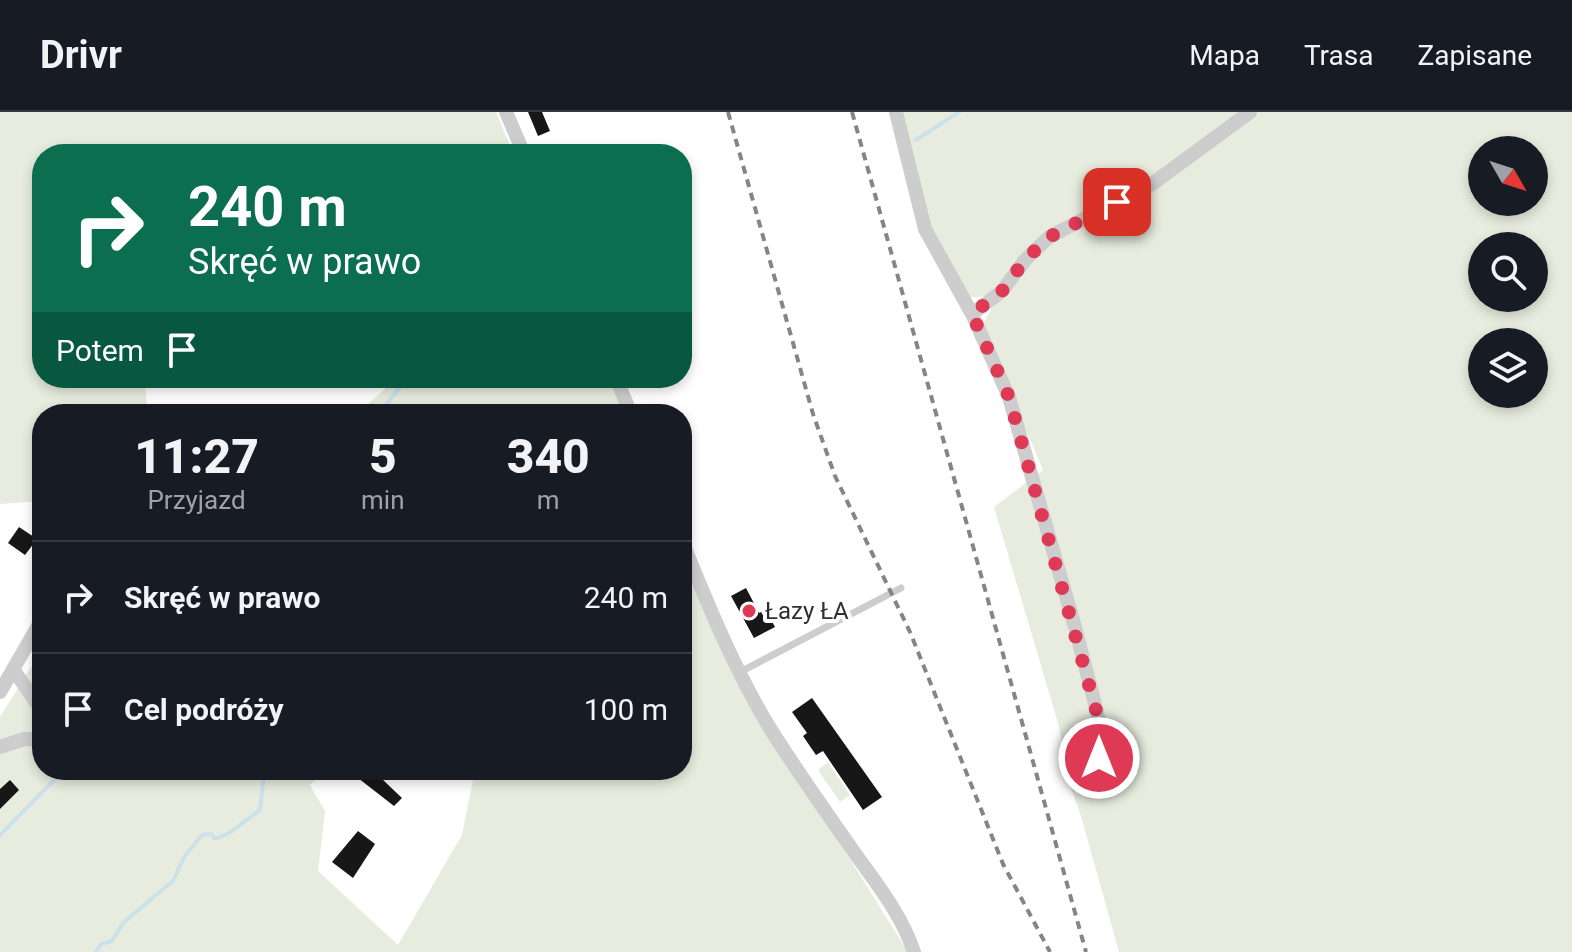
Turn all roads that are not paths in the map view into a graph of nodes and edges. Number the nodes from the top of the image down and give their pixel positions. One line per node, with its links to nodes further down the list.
1 (506, 112): 4 (street)
2 (896, 112): 5 (street)
3 (1250, 112): 5 (street)
4 (520, 144)
5 (972, 314): 15 (street)
6 (692, 567): 10 (street)
7 (901, 588): 10 (lane)
8 (32, 636): 9 (street)
9 (13, 669): 11 (street); 12 (street)
10 (740, 672): 16 (street)
11 (0, 692)
12 (32, 697)
13 (32, 739): 14 (street)
14 (0, 747)
15 (1074, 777)
16 (914, 952)

